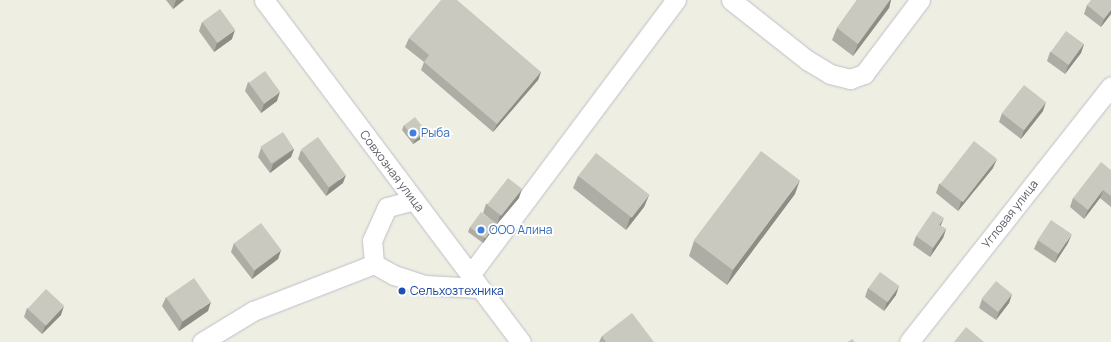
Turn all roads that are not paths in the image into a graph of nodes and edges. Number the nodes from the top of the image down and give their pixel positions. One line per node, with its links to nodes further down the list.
1 (264, 0): 6 (street, Совхозная улица)
2 (676, 0): 8 (street)
3 (731, 0): 4 (street)
4 (920, 0)
5 (1111, 86): 11 (street, Угловая улица)
6 (414, 200): 7 (street); 8 (street, Совхозная улица)
7 (374, 264): 8 (street); 9 (street)
8 (474, 281): 10 (street, Совхозная улица)
9 (202, 342)
10 (521, 342)
11 (909, 342)

